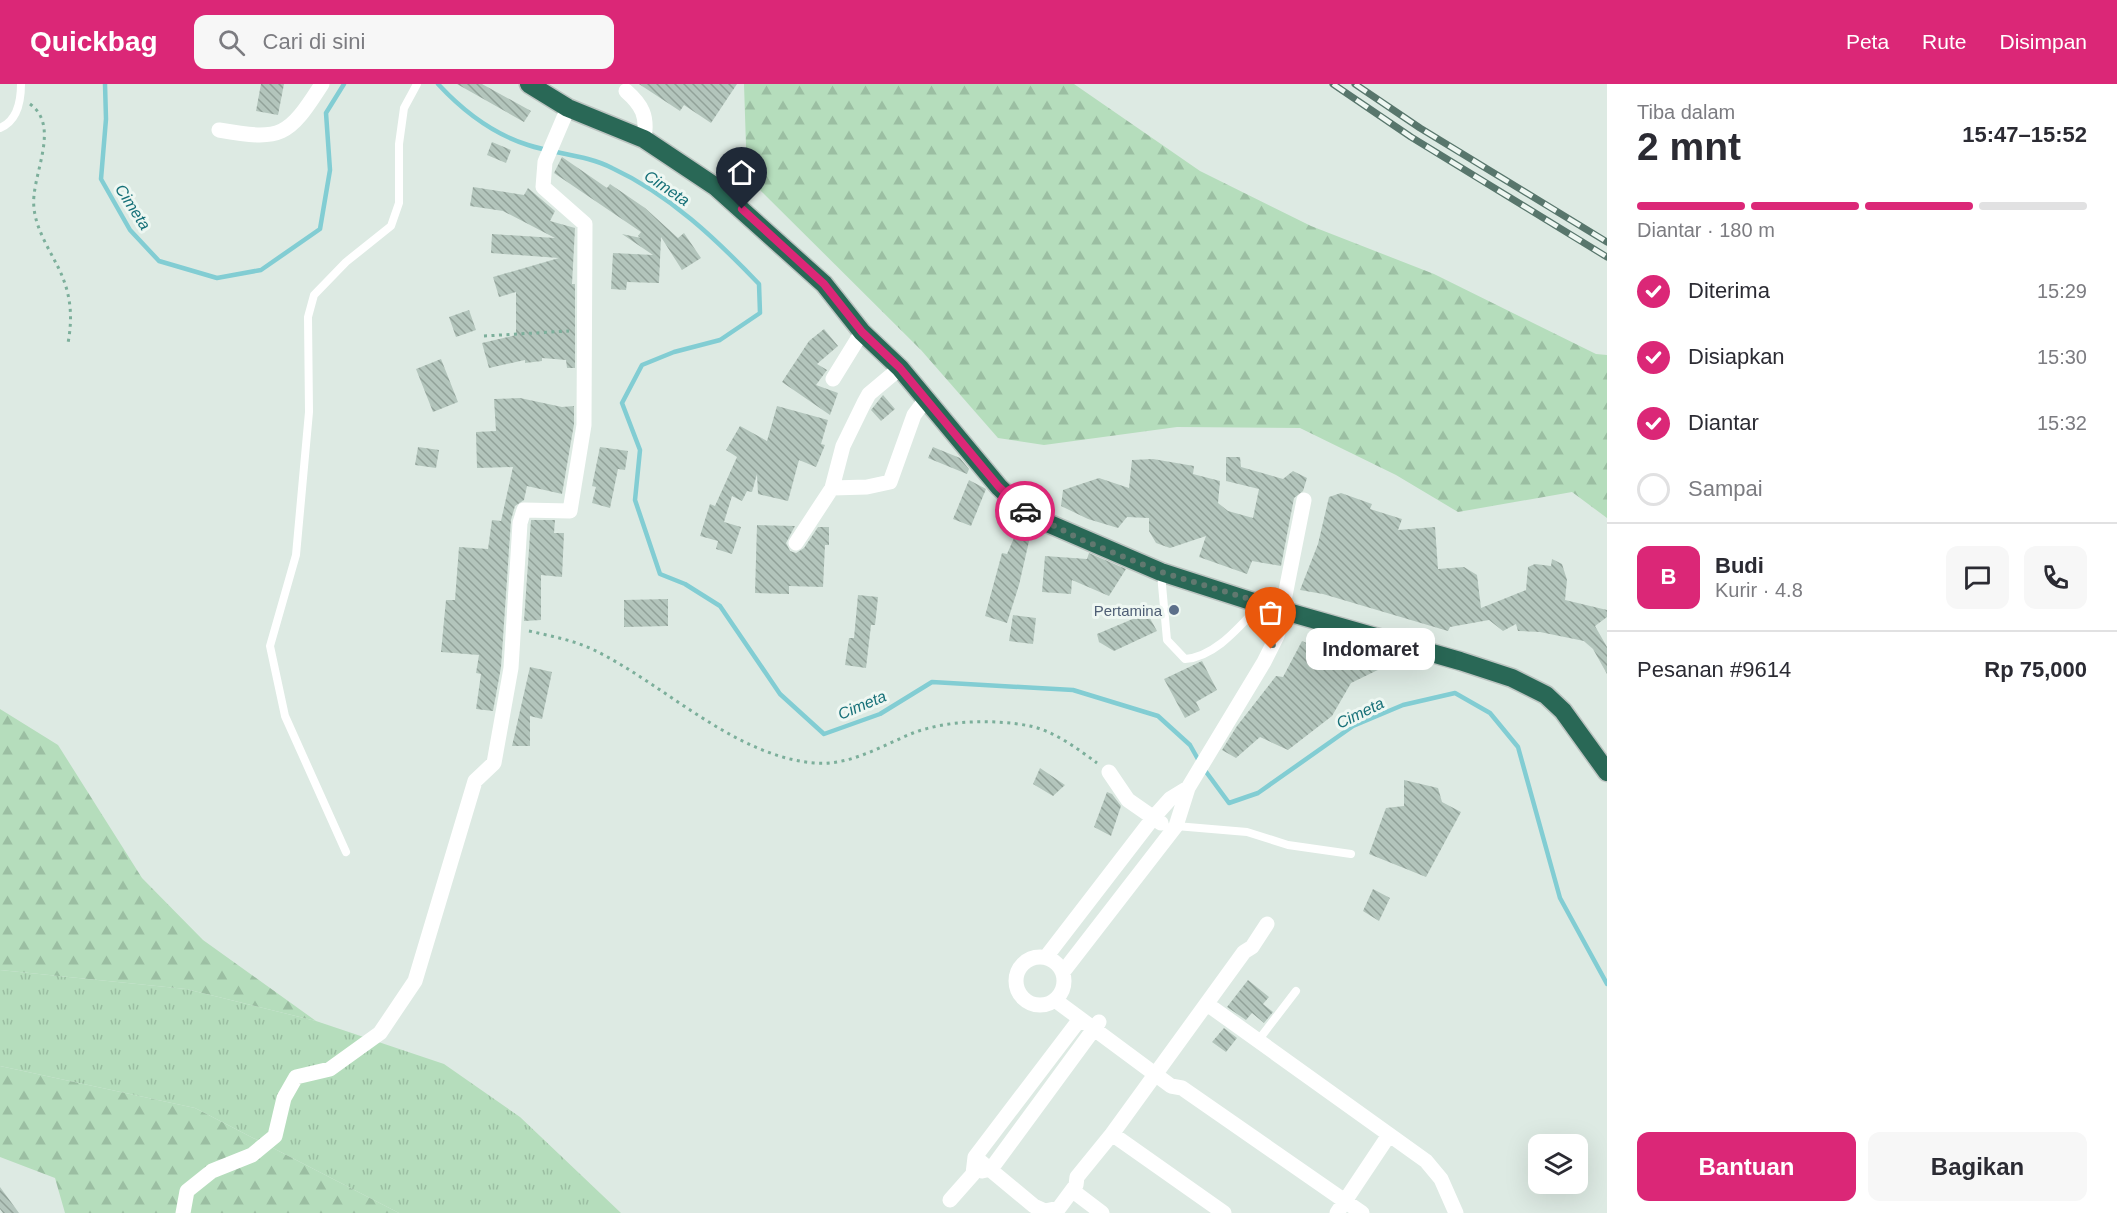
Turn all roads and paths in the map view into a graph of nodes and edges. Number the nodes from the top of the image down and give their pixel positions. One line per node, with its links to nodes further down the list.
1 (21, 84): 6 (lane)
2 (322, 84): 9 (street)
3 (417, 84): 30 (lane)
4 (529, 84): 7 (highway)
5 (626, 91): 10 (street)
6 (21, 98): 8 (lane); 14 (path)
7 (568, 108): 10 (highway); 11 (street)
8 (0, 128)
9 (219, 130)
10 (644, 139): 12 (highway)
11 (583, 331): 13 (path); 24 (street)
12 (862, 332): 15 (highway); 16 (street)
13 (484, 336)
14 (68, 343)
15 (900, 368): 17 (highway); 18 (street)
16 (833, 379)
17 (926, 399): 18 (street); 21 (highway)
18 (832, 488): 20 (street)
19 (1304, 500): 23 (street)
20 (796, 543)
21 (1161, 572): 22 (highway); 22 (lane)
22 (1260, 604): 23 (highway)
23 (1282, 609): 26 (highway); 27 (street)
24 (515, 628): 25 (path); 50 (street)
25 (1109, 772): 28 (street)
26 (1607, 772)
27 (1192, 782): 28 (street); 29 (street)
28 (1154, 818): 29 (street); 33 (street)
29 (1174, 828): 31 (lane); 34 (street)
30 (346, 852)
31 (1351, 854)
32 (1267, 924): 37 (street)
33 (1046, 957): 34 (street); 36 (street)
34 (1063, 972): 36 (street)
35 (1296, 991): 40 (lane)
36 (1058, 997): 38 (street); 39 (street)
37 (1211, 1007): 40 (street); 41 (street)
38 (1080, 1019): 39 (street); 44 (street)
39 (1097, 1025): 41 (street); 45 (street)
40 (1257, 1042): 42 (street)
41 (1162, 1073): 43 (street); 49 (street)
42 (1389, 1135): 49 (street); 54 (street)
43 (1116, 1136): 47 (street); 52 (street)
44 (975, 1157): 45 (street); 46 (street)
45 (991, 1169): 46 (street); 47 (street)
46 (973, 1174): 48 (street)
47 (1075, 1188): 51 (street)
48 (950, 1200)
49 (1341, 1207): 53 (street)
50 (183, 1213)
51 (1102, 1213)
52 (1224, 1213)
53 (1362, 1213)
54 (1456, 1213)

